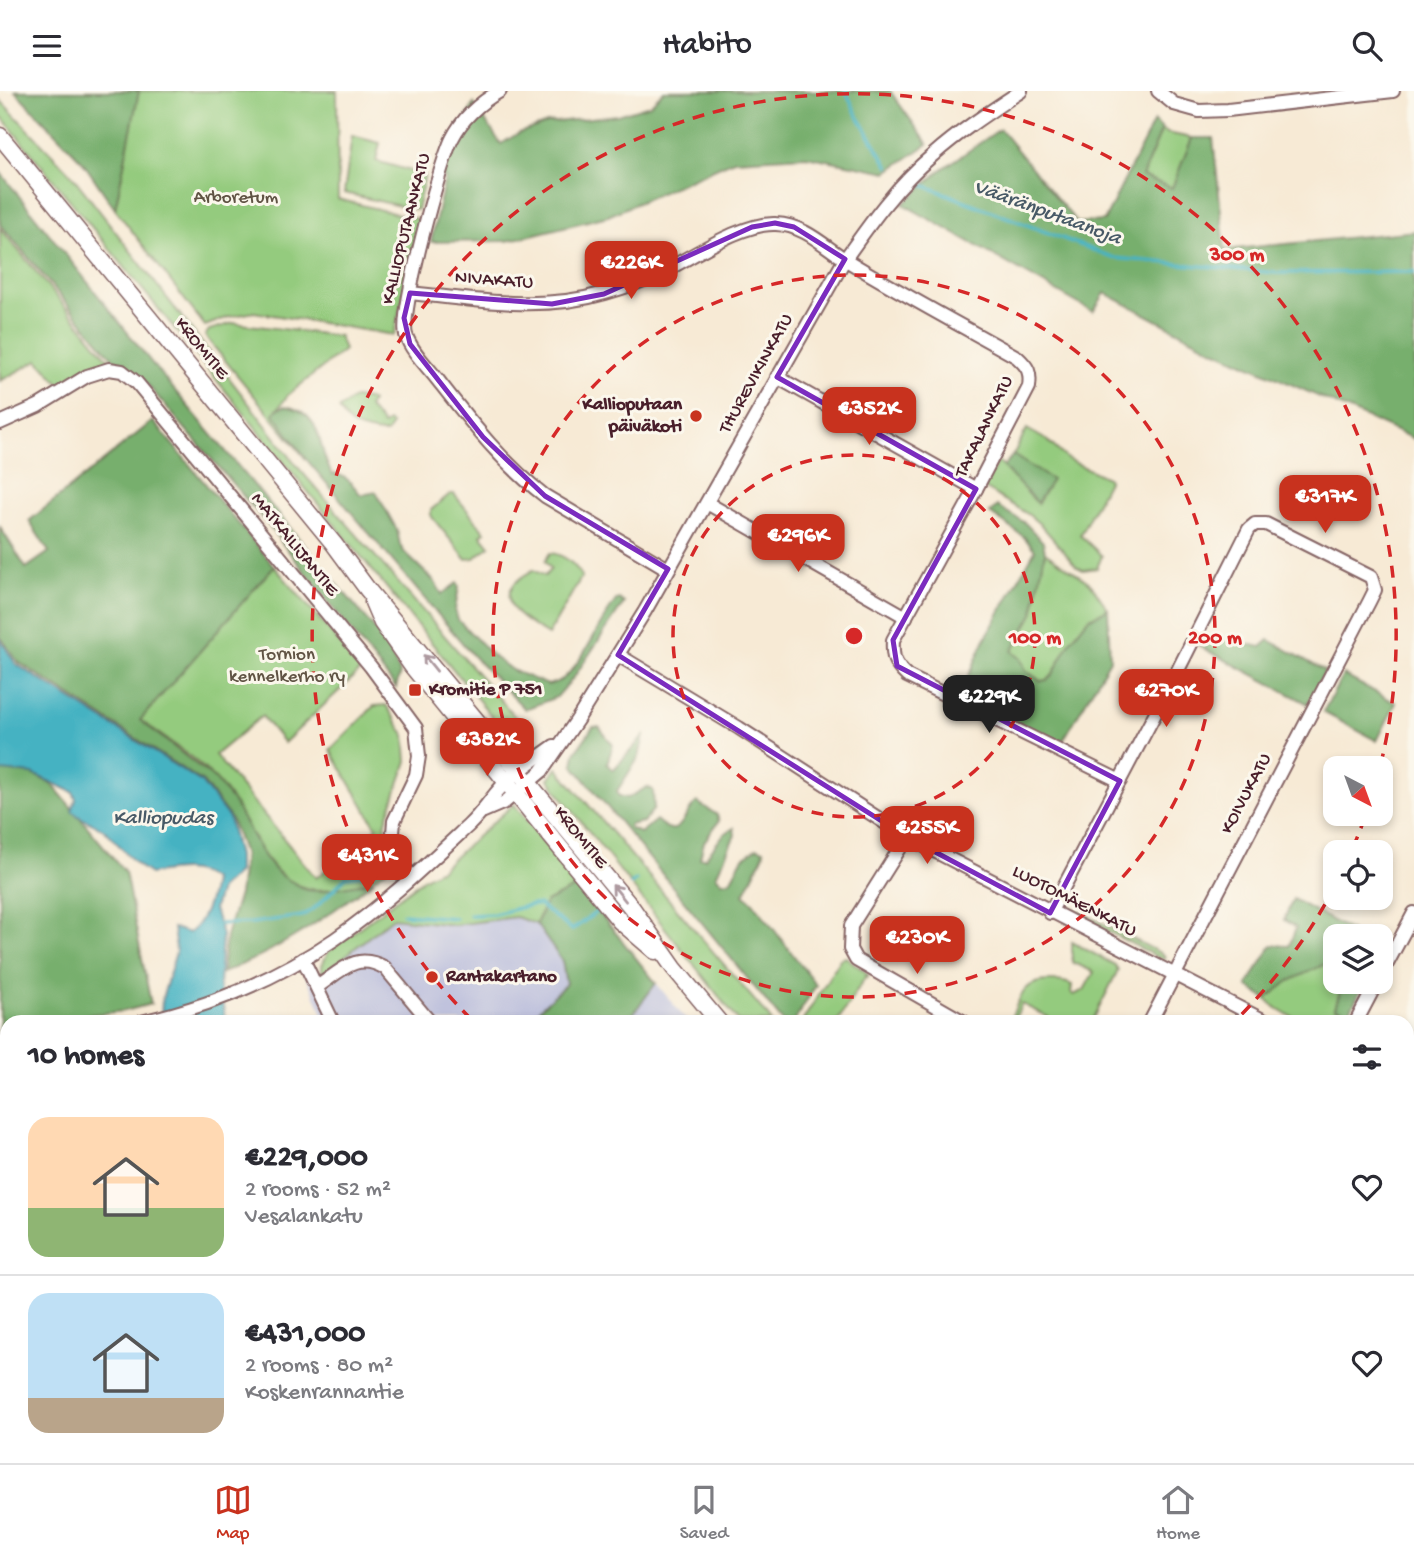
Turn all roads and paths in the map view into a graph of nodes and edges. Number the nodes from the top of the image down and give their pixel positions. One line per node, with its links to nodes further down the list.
1 (500, 91): 7 (street, KALLIOPUTAANKATU)
2 (1021, 91): 6 (street, THUREVIKINKATU)
3 (1158, 91): 4 (street)
4 (1393, 91)
5 (0, 136): 16 (main road, KROMITIE)
6 (845, 259): 7 (street, NIVAKATU); 8 (street, THUREVIKINKATU); 10 (street, TAKALANKATU)
7 (410, 293): 12 (street, KALLIOPUTAANKATU)
8 (777, 377): 10 (street); 11 (street, THUREVIKINKATU)
9 (0, 423): 18 (street, MATKAILIJANTIE)
10 (976, 489): 13 (street, TAKALANKATU)
11 (706, 502): 12 (street, THUREVIKINKATU); 13 (street)
12 (668, 569): 14 (street, THUREVIKINKATU)
13 (906, 617): 15 (street, TAKALANKATU)
14 (618, 655): 16 (street, THUREVIKINKATU); 17 (street, LUOTOMÄENKATU)
15 (1120, 781): 19 (street); 23 (street, KOIVUKATU)
16 (518, 782): 18 (street, THUREVIKINKATU); 29 (main road, KROMITIE)
17 (908, 837): 19 (street, LUOTOMÄENKATU); 30 (street)
18 (412, 877): 22 (street, THUREVIKINKATU)
19 (1050, 912): 23 (street, LUOTOMÄENKATU)
20 (1414, 913): 21 (street)
21 (1393, 952)
22 (303, 959): 24 (street); 26 (street, THUREVIKINKATU)
23 (1174, 974): 31 (street, KOIVUKATU); 32 (street, LUOTOMÄENKATU)
24 (317, 987): 27 (street); 28 (street)
25 (1371, 994): 33 (street)
26 (169, 1015)
27 (330, 1015)
28 (424, 1015)
29 (713, 1015)
30 (952, 1015)
31 (1154, 1015)
32 (1253, 1015)
33 (1360, 1015)

